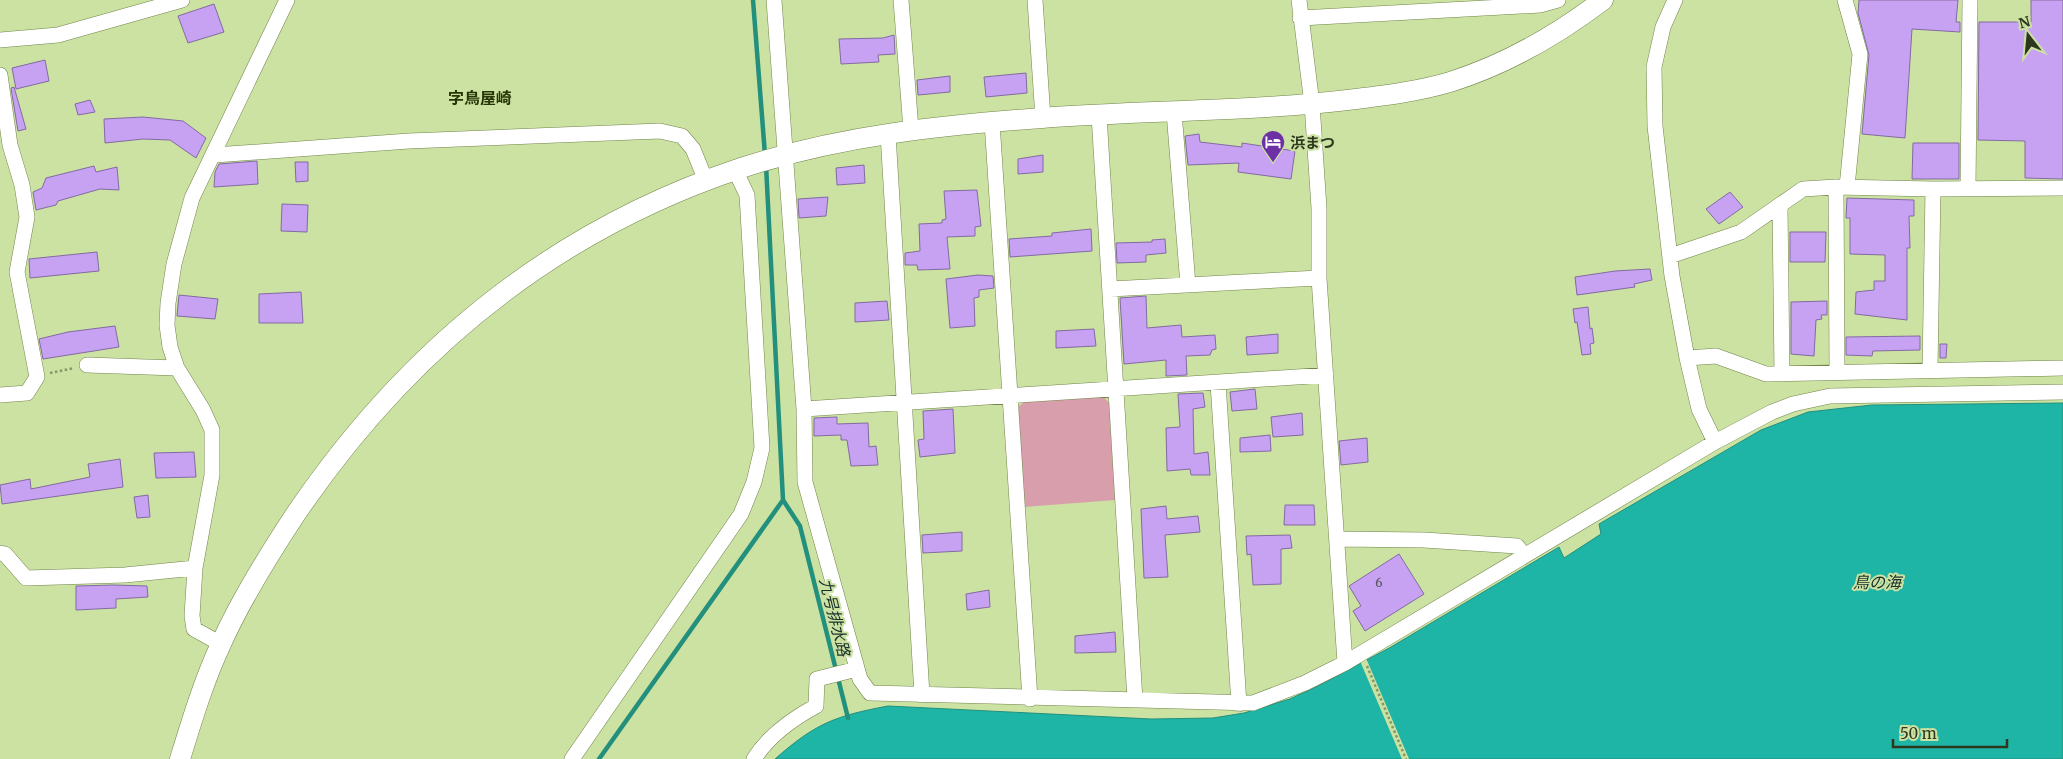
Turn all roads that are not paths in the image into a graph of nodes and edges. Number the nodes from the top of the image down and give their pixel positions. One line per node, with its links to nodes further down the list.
1 (182, 0): 14 (street)
2 (287, 0): 23 (street)
3 (774, 0): 24 (street)
4 (901, 0): 21 (street)
5 (1035, 0): 19 (street)
6 (1298, 0): 12 (street)
7 (1558, 0): 12 (street); 13 (street)
8 (1604, 0): 13 (street)
9 (1675, 0): 32 (street)
10 (1845, 0): 27 (street)
11 (1970, 0): 28 (street)
12 (1300, 18): 16 (street)
13 (1576, 20): 16 (street)
14 (0, 40)
15 (0, 75): 47 (street)
16 (1312, 104): 17 (street); 33 (street)
17 (1174, 112): 18 (street); 34 (street)
18 (1099, 115): 19 (street); 35 (street)
19 (1043, 118): 20 (street)
20 (992, 122): 21 (street); 48 (street)
21 (911, 130): 22 (street)
22 (888, 134): 24 (street); 49 (street)
23 (215, 155): 26 (street); 38 (street)
24 (780, 157): 25 (street); 50 (street)
25 (742, 168): 26 (street); 64 (street)
26 (706, 181): 56 (street)
27 (1841, 187): 30 (street); 31 (street); 41 (street)
28 (1968, 188): 29 (street); 30 (street)
29 (2063, 188)
30 (1933, 189): 40 (street)
31 (1780, 205): 32 (street); 42 (street)
32 (1670, 256): 36 (street)
33 (1319, 278): 34 (street); 43 (street)
34 (1188, 285): 35 (street)
35 (1110, 289): 45 (street)
36 (1687, 358): 42 (street); 51 (street)
37 (88, 365): 38 (street)
38 (177, 368): 55 (street)
39 (2063, 368): 40 (street)
40 (1930, 370): 41 (street)
41 (1837, 372): 42 (street)
42 (1782, 374)
43 (1326, 375): 44 (street); 52 (street)
44 (1218, 383): 45 (street); 62 (street)
45 (1116, 389): 48 (street); 61 (street)
46 (2063, 392): 51 (street)
47 (0, 395)
48 (1009, 395): 49 (street); 60 (street)
49 (903, 401): 50 (street); 59 (street)
50 (804, 409): 58 (street)
51 (1715, 442): 54 (street)
52 (1337, 540): 54 (street); 57 (street)
53 (0, 553): 55 (street)
54 (1524, 555): 57 (street)
55 (195, 568): 56 (street)
56 (221, 644): 63 (street)
57 (1345, 663): 62 (street)
58 (853, 669): 59 (street); 65 (street)
59 (922, 695): 60 (street)
60 (1030, 699): 61 (street)
61 (1135, 700): 62 (street)
62 (1239, 704)
63 (180, 759)
64 (572, 759)
65 (754, 759)

